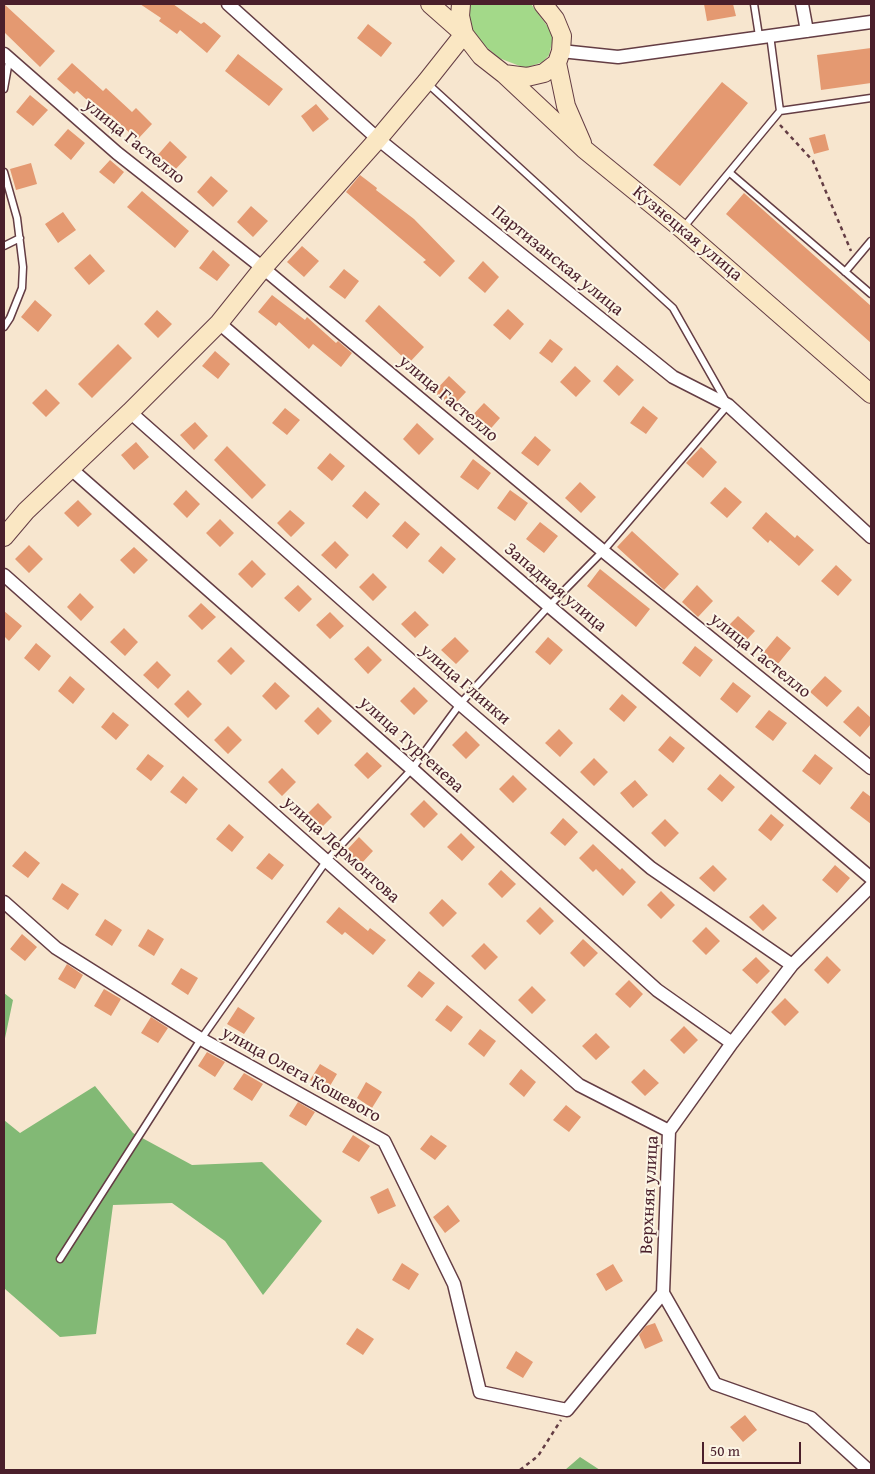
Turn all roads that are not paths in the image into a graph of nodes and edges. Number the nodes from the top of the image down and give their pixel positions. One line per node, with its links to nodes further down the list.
1 (228, 4): 18 (street, Партизанская улица)
2 (430, 4): 9 (main road, Кузнецкая улица)
3 (461, 4): 9 (main road)
4 (543, 4): 12 (main road)
5 (754, 4): 10 (lane)
6 (802, 4): 8 (street)
7 (871, 22): 8 (street)
8 (807, 30): 10 (street)
9 (464, 34): 13 (main road, Кузнецкая улица); 14 (main road)
10 (765, 36): 12 (street); 17 (lane)
11 (6, 57): 15 (lane); 26 (street, улица Гастелло)
12 (559, 57): 13 (main road); 19 (main road)
13 (504, 74): 19 (main road, Кузнецкая улица)
14 (426, 82): 18 (main road); 32 (lane)
15 (4, 89)
16 (871, 98): 17 (lane)
17 (780, 111): 21 (lane)
18 (378, 140): 26 (main road); 32 (street, Партизанская улица)
19 (584, 148): 22 (main road, Кузнецкая улица)
20 (4, 172): 23 (lane)
21 (730, 173): 22 (lane); 27 (lane)
22 (682, 228): 31 (main road, Кузнецкая улица)
23 (20, 238): 25 (lane); 30 (lane)
24 (871, 241): 27 (lane)
25 (4, 246)
26 (263, 268): 29 (main road); 37 (street, улица Гастелло)
27 (845, 272): 28 (lane)
28 (871, 294)
29 (219, 323): 33 (main road); 39 (street, Западная улица)
30 (4, 327)
31 (871, 394)
32 (728, 405): 36 (street, Партизанская улица); 37 (lane)
33 (130, 412): 34 (main road); 40 (street, улица Глинки)
34 (70, 468): 35 (main road); 42 (street, улица Тургенева)
35 (4, 537)
36 (871, 537)
37 (603, 551): 39 (lane); 41 (street, улица Гастелло)
38 (4, 575): 43 (street, улица Лермонтова)
39 (549, 606): 40 (lane); 44 (street, Западная улица)
40 (460, 704): 42 (lane); 47 (street, улица Глинки)
41 (871, 768)
42 (412, 769): 43 (lane); 49 (street, улица Тургенева)
43 (327, 860): 48 (lane); 50 (street, улица Лермонтова)
44 (871, 878)
45 (871, 886): 47 (street, Верхняя улица)
46 (4, 902): 48 (street, улица Олега Кошевого)
47 (792, 965): 49 (street, Верхняя улица)
48 (201, 1039): 51 (lane); 52 (street, улица Олега Кошевого)
49 (732, 1043): 50 (street, Верхняя улица)
50 (669, 1131): 52 (street, Верхняя улица)
51 (60, 1259)
52 (663, 1293): 53 (street)
53 (868, 1470)

